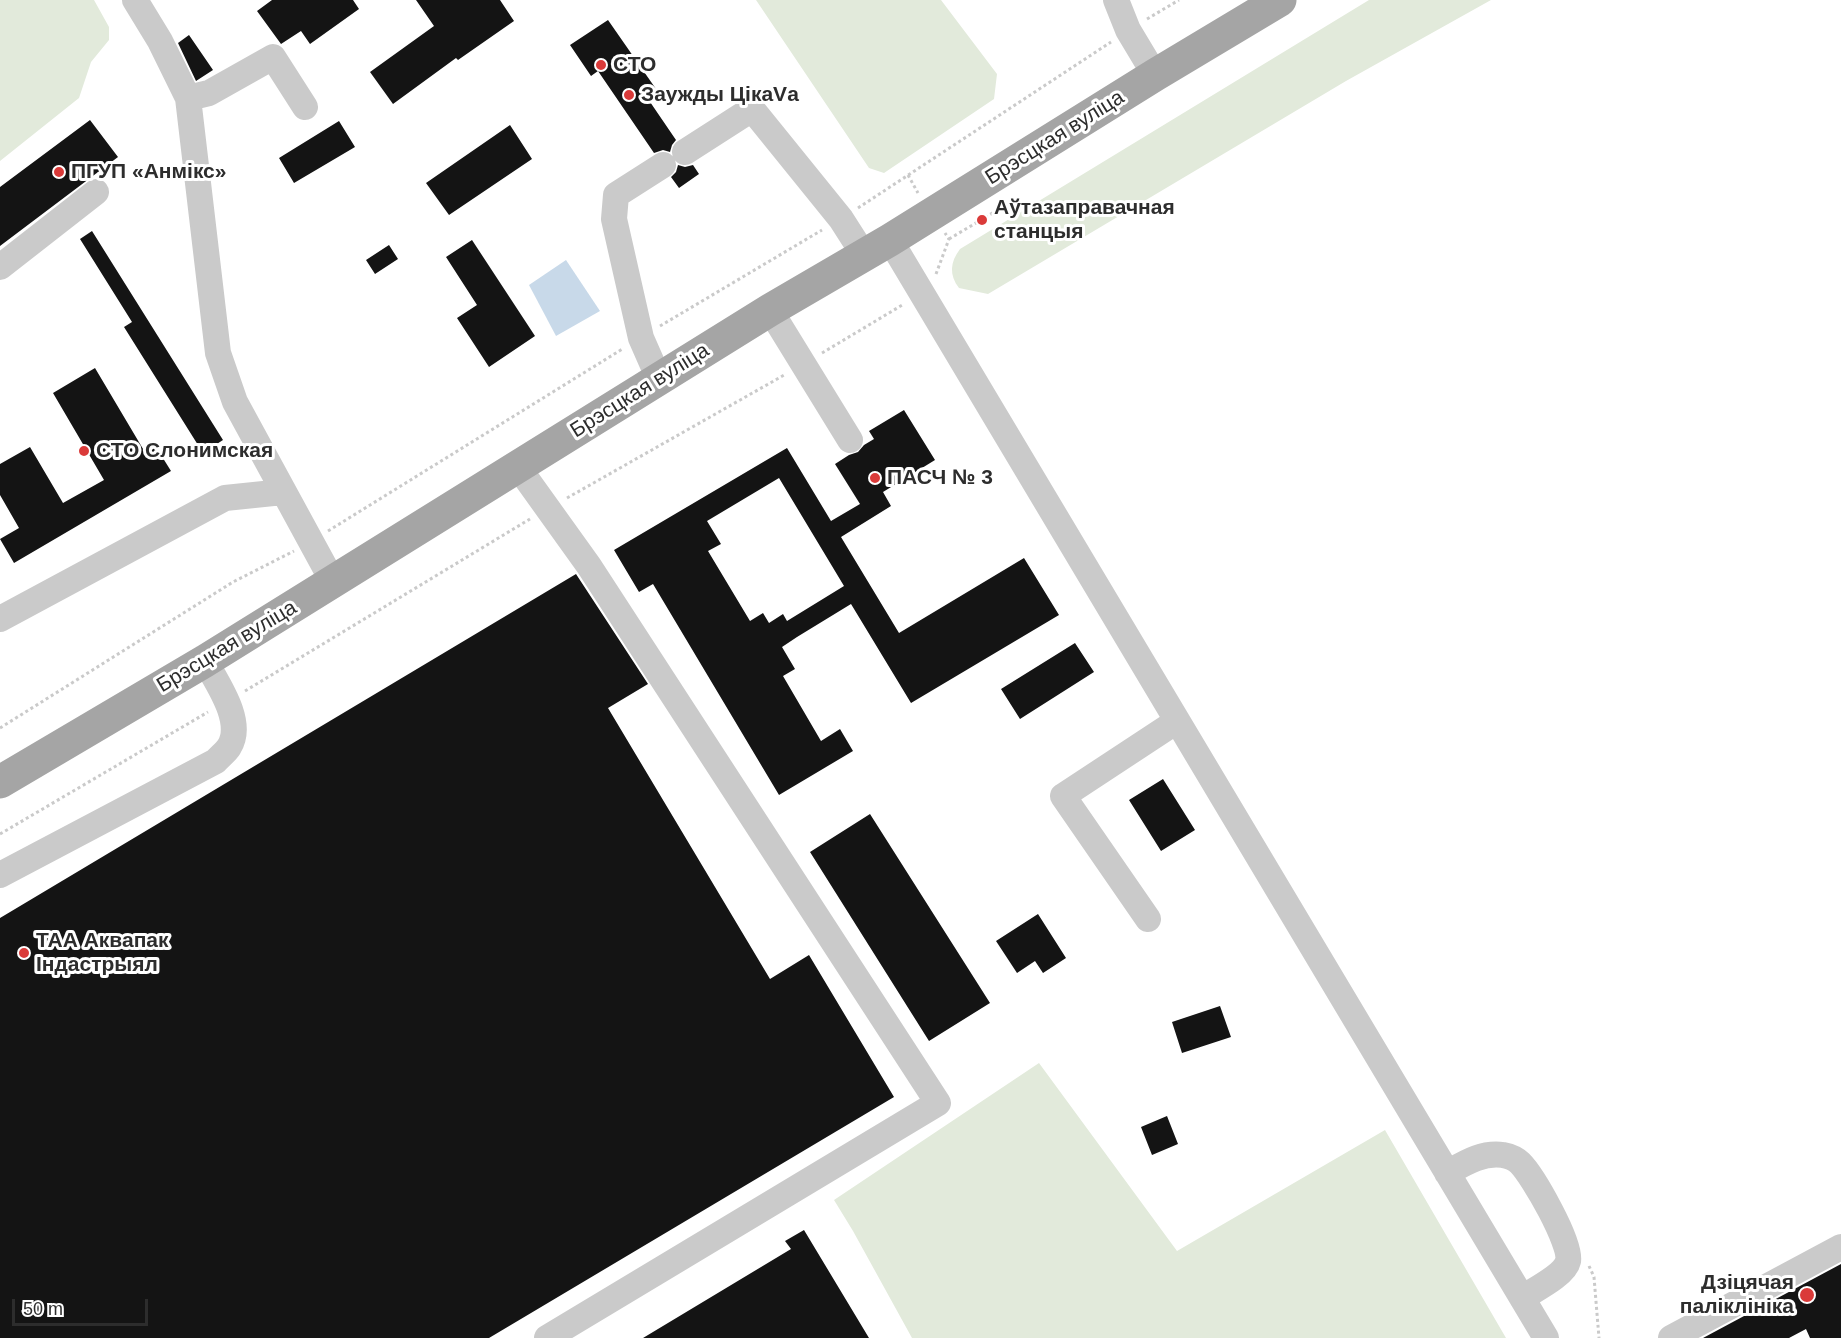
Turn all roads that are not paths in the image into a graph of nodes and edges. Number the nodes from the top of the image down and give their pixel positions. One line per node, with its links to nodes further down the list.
1 (135, 0): 5 (street)
2 (1116, 0): 4 (street)
3 (1280, 0): 4 (main road, Брэсцкая вуліца)
4 (1155, 75): 10 (main road, Брэсцкая вуліца)
5 (188, 98): 6 (street); 16 (street)
6 (305, 107)
7 (685, 152): 10 (street)
8 (663, 165): 13 (street)
9 (96, 192): 11 (street)
10 (877, 248): 12 (main road, Брэсцкая вуліца); 20 (street)
11 (0, 267)
12 (770, 310): 13 (main road, Брэсцкая вуліца); 14 (street)
13 (659, 379): 15 (main road, Брэсцкая вуліца)
14 (850, 440)
15 (518, 467): 17 (main road, Брэсцкая вуліца); 27 (street)
16 (283, 492): 17 (street); 18 (street)
17 (333, 582): 19 (main road, Брэсцкая вуліца)
18 (3, 610)
19 (205, 661): 21 (main road, Брэсцкая вуліца); 22 (street)
20 (1177, 722): 23 (street); 24 (street)
21 (0, 782)
22 (0, 874)
23 (1148, 919)
24 (1447, 1173): 26 (street); 26 (street)
25 (1841, 1247): 29 (street)
26 (1522, 1298): 28 (street)
27 (547, 1338)
28 (1546, 1338)
29 (1671, 1338)

